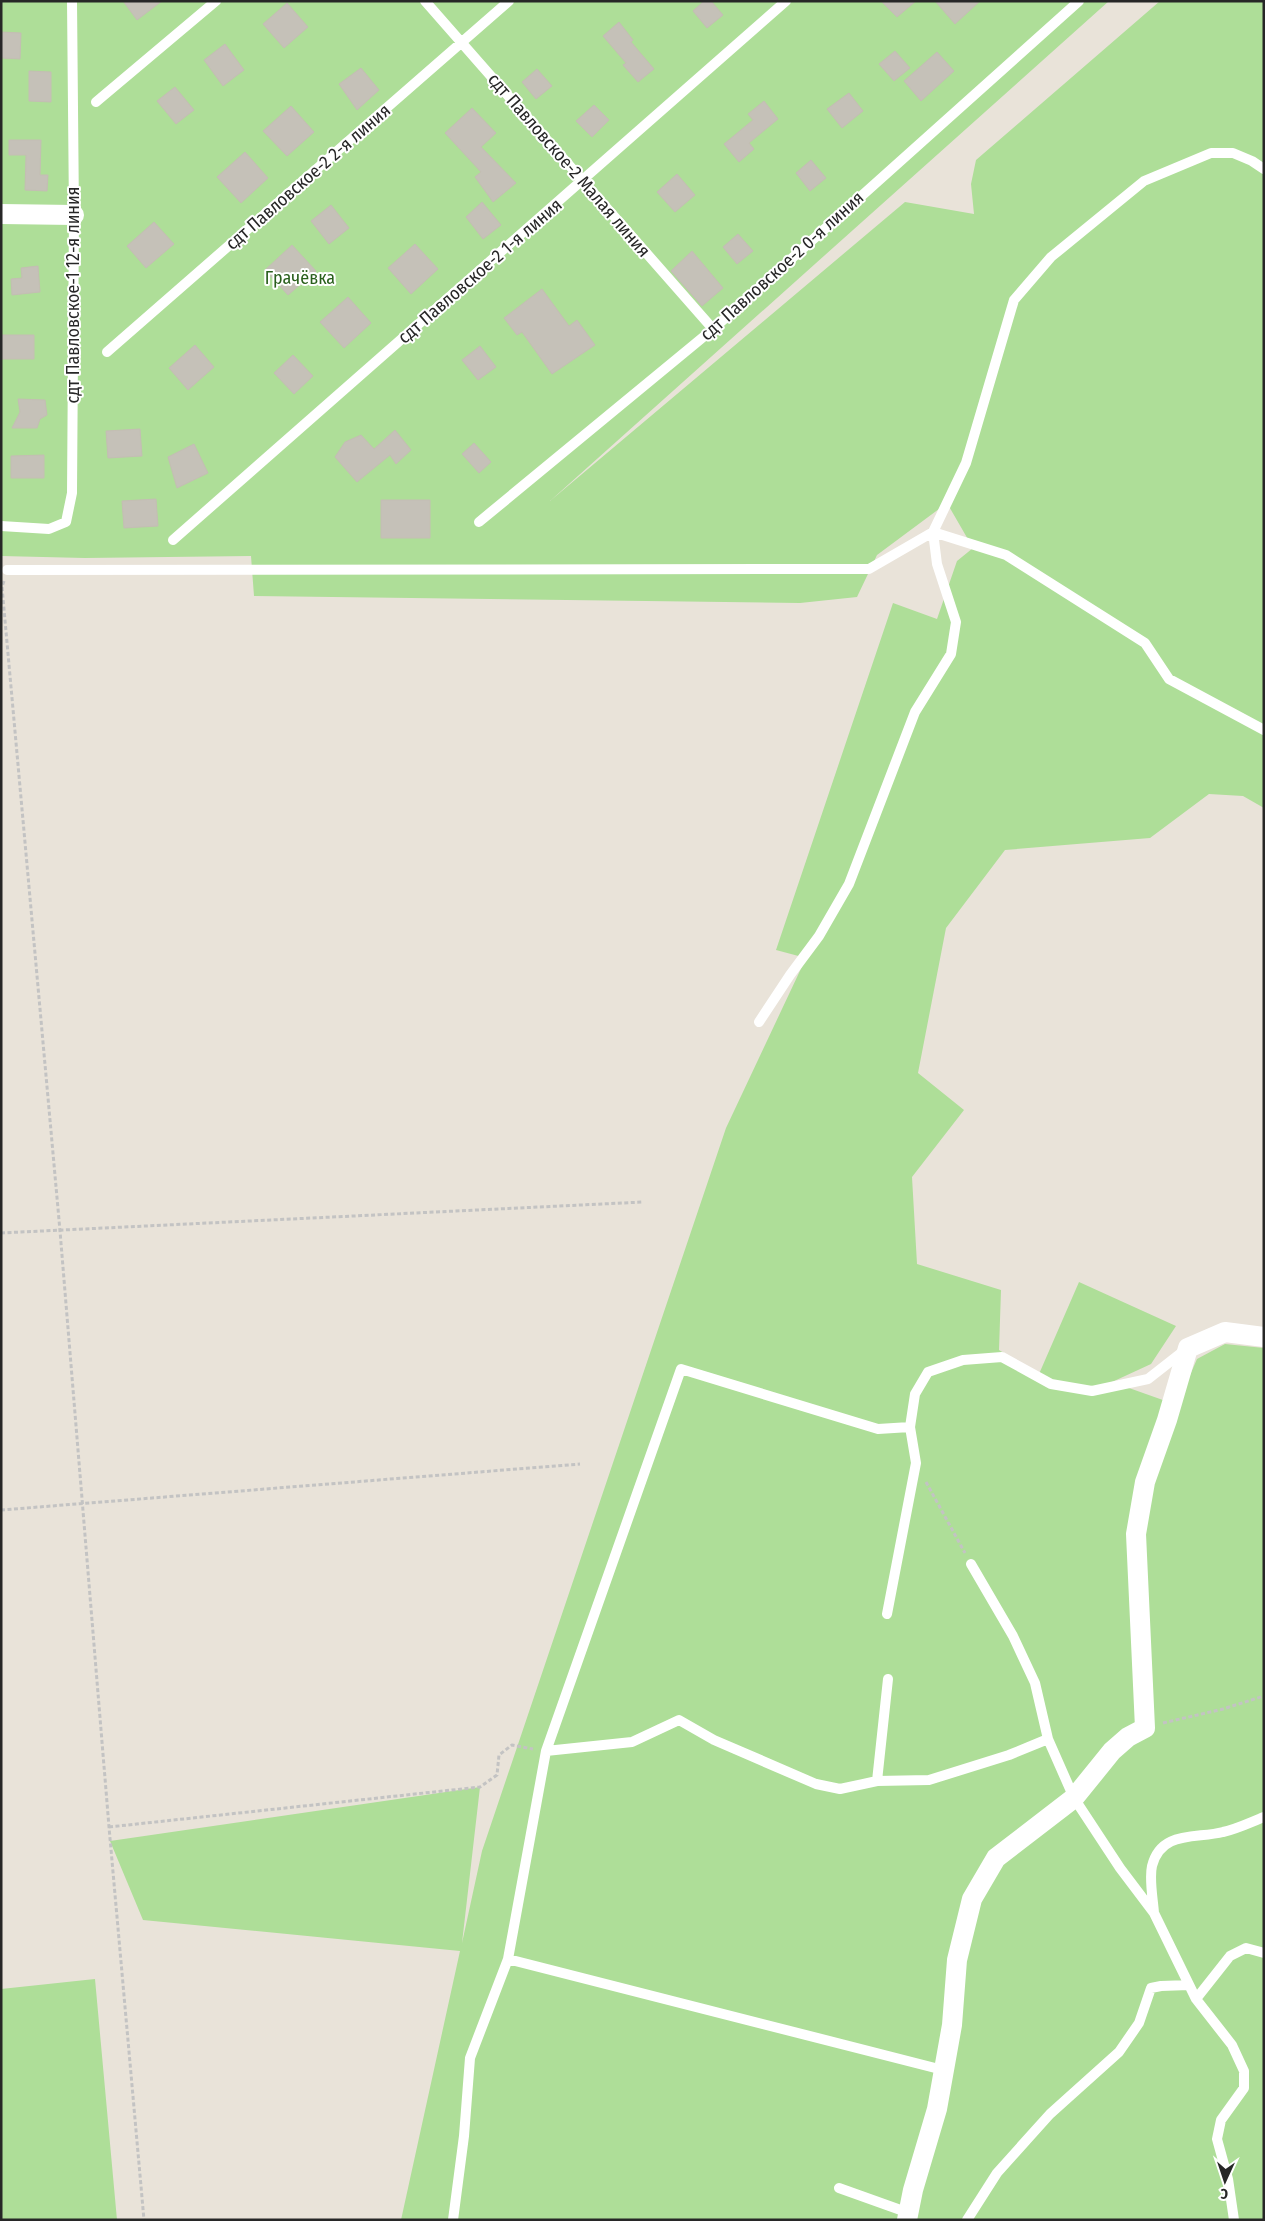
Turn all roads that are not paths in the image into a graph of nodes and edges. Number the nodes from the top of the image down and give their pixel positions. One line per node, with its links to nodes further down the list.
1 (72, 1): 12 (lane, сдт Павловское-1 12-я линия)
2 (216, 1): 8 (lane)
3 (425, 1): 7 (lane, сдт Павловское-2 Малая линия)
4 (509, 1): 7 (lane, сдт Павловское-2 2-я линия)
5 (786, 1): 10 (lane, сдт Павловское-2 1-я линия)
6 (1079, 1): 13 (lane, сдт Павловское-2 0-я линия)
7 (462, 43): 10 (lane, сдт Павловское-2 Малая линия); 14 (lane, сдт Павловское-2 2-я линия)
8 (96, 102)
9 (1264, 169): 17 (lane)
10 (583, 180): 13 (lane, сдт Павловское-2 Малая линия); 18 (lane, сдт Павловское-2 1-я линия)
11 (1, 214): 12 (street)
12 (74, 215): 16 (lane, сдт Павловское-1 12-я линия)
13 (713, 329): 15 (lane, сдт Павловское-2 0-я линия)
14 (107, 352)
15 (479, 522)
16 (1, 526)
17 (933, 532): 19 (lane); 20 (lane); 21 (lane)
18 (173, 540)
19 (7, 570)
20 (1264, 730)
21 (759, 1022)
22 (1264, 1338): 23 (street)
23 (1188, 1348): 24 (lane); 31 (street)
24 (910, 1427): 26 (lane); 29 (lane)
25 (971, 1564): 28 (lane)
26 (887, 1614)
27 (888, 1679): 30 (lane)
28 (1048, 1739): 30 (lane); 31 (lane)
29 (546, 1751): 30 (lane); 35 (lane)
30 (877, 1781)
31 (1074, 1798): 33 (lane); 38 (street)
32 (1264, 1817): 33 (lane)
33 (1154, 1913): 36 (lane)
34 (1264, 1953): 37 (lane)
35 (508, 1959): 38 (lane); 41 (lane)
36 (1189, 1985): 37 (lane); 42 (lane)
37 (1196, 1999): 43 (lane)
38 (943, 2070): 40 (street)
39 (839, 2188): 40 (lane)
40 (908, 2216)
41 (453, 2220)
42 (967, 2220)
43 (1234, 2220)

